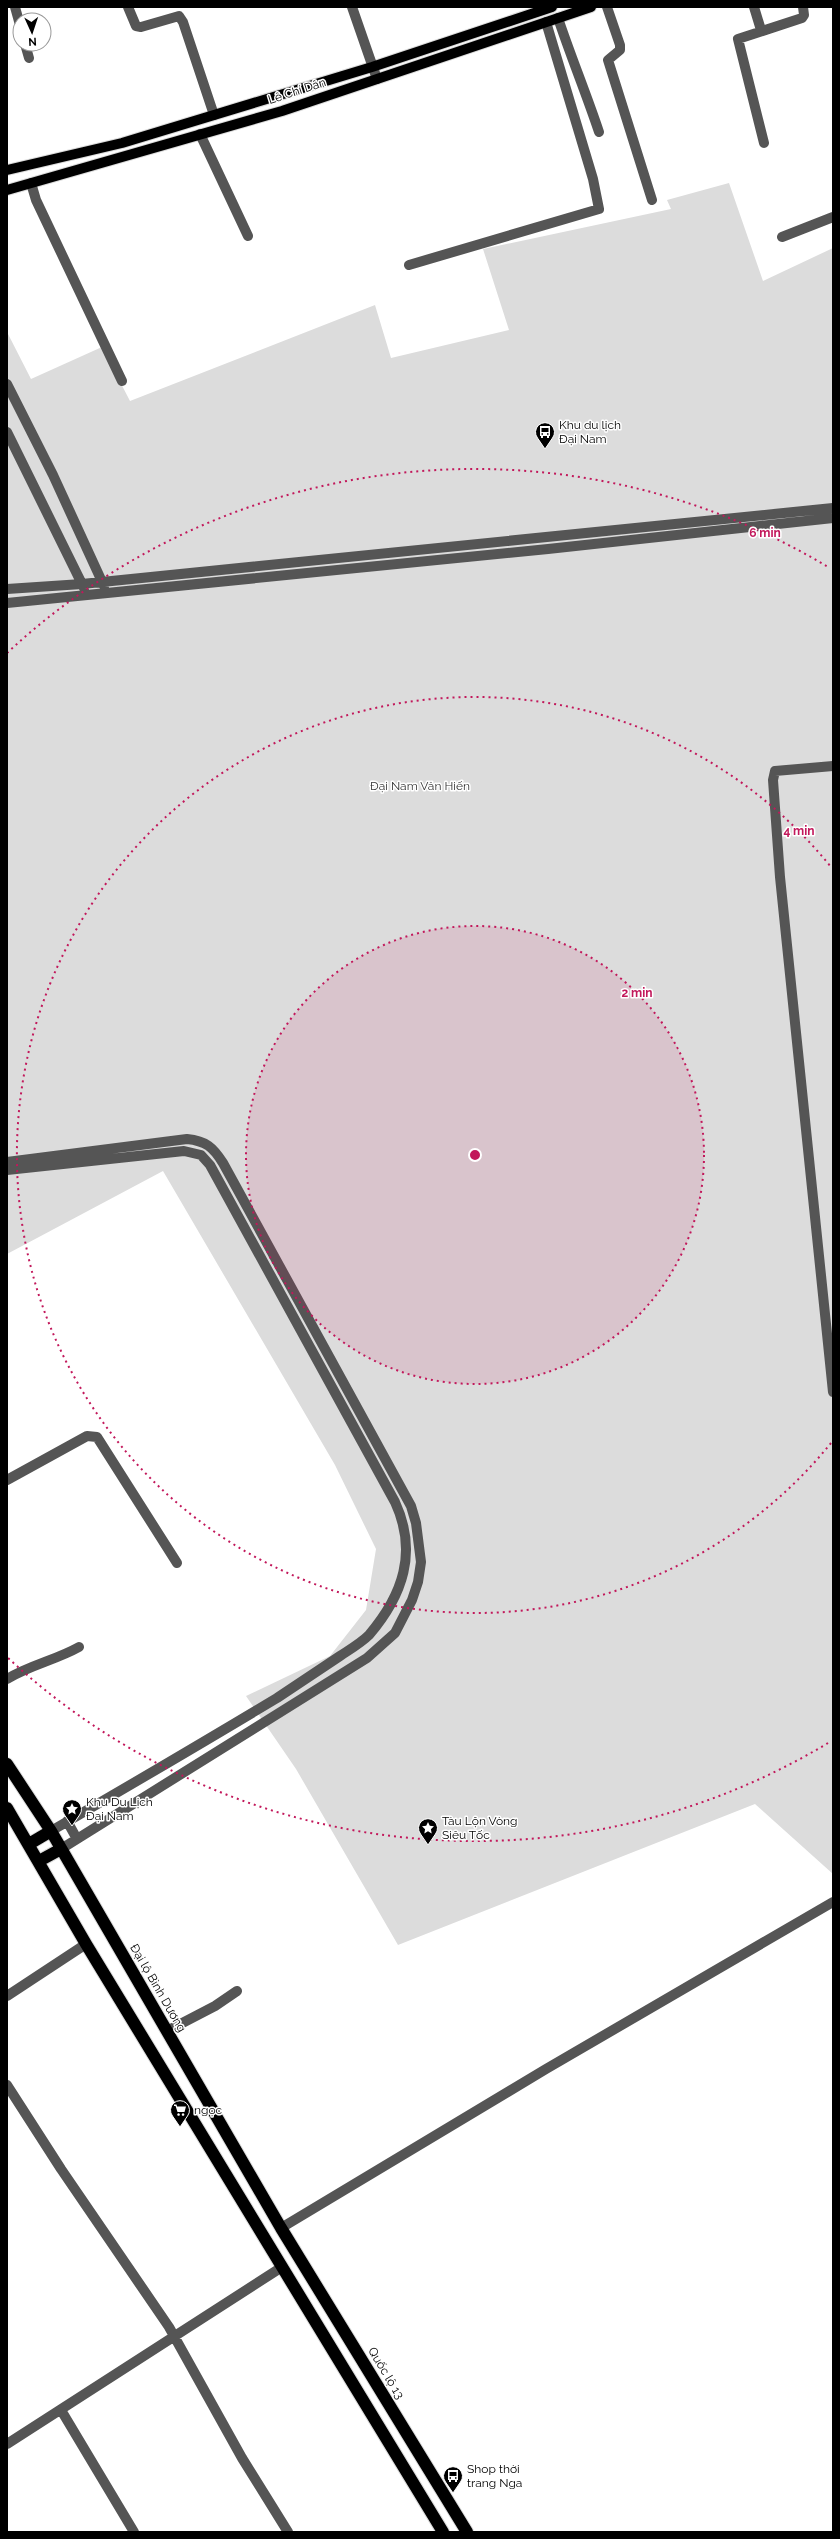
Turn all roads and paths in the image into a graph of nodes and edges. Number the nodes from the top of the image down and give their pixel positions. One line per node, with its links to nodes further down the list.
1 (128, 7): 15 (street)
2 (352, 7): 13 (street)
3 (552, 7): 13 (main road, Lê Chí Dân)
4 (591, 7): 8 (main road, Lê Chí Dân)
5 (607, 7): 22 (street)
6 (754, 7): 10 (street)
7 (803, 7): 10 (street)
8 (558, 18): 9 (main road, Lê Chí Dân); 16 (street)
9 (546, 22): 14 (main road, Lê Chí Dân); 26 (street)
10 (761, 30): 18 (street)
11 (27, 52): 12 (street)
12 (29, 58)
13 (372, 67): 14 (street); 15 (main road, Lê Chí Dân)
14 (377, 79): 17 (main road, Lê Chí Dân)
15 (214, 115): 19 (main road, Lê Chí Dân)
16 (598, 132)
17 (200, 134): 20 (main road, Lê Chí Dân); 24 (street)
18 (764, 143)
19 (7, 170)
20 (31, 183): 21 (main road, Lê Chí Dân); 27 (street)
21 (7, 190)
22 (652, 200)
23 (833, 217): 25 (street)
24 (248, 236)
25 (782, 237)
26 (409, 266)
27 (122, 381)
28 (7, 384): 32 (street)
29 (7, 432): 33 (street)
30 (833, 508): 32 (street)
31 (833, 518): 35 (street)
32 (102, 581): 33 (street); 35 (street)
33 (82, 584): 34 (street); 36 (street)
34 (7, 589)
35 (107, 593): 36 (street)
36 (87, 595): 37 (street)
37 (7, 602)
38 (833, 766): 41 (street)
39 (7, 1162): 50 (street)
40 (7, 1170): 48 (street)
41 (833, 1392)
42 (7, 1480): 43 (street)
43 (177, 1563)
44 (79, 1647): 45 (street)
45 (7, 1679)
46 (7, 1764): 49 (highway, Đại lộ Bình Dương)
47 (9, 1814): 51 (highway)
48 (67, 1822): 49 (street); 50 (street)
49 (51, 1831): 51 (highway); 52 (highway, Đại lộ Bình Dương)
50 (78, 1839): 52 (street)
51 (29, 1844): 53 (highway)
52 (61, 1849): 53 (highway); 58 (highway, Đại lộ Bình Dương)
53 (39, 1861): 55 (highway)
54 (833, 1902): 60 (street)
55 (86, 1944): 57 (street); 61 (highway)
56 (237, 1991): 58 (street)
57 (7, 1996)
58 (167, 2031): 60 (highway, Đại lộ Bình Dương)
59 (7, 2085): 64 (street)
60 (281, 2228): 61 (highway); 62 (highway, Quốc lộ 13)
61 (264, 2238): 63 (highway)
62 (299, 2258): 63 (highway); 70 (highway, Quốc lộ 13)
63 (282, 2267): 64 (street); 69 (highway)
64 (174, 2337): 65 (street); 68 (street)
65 (61, 2410): 66 (street); 67 (street)
66 (7, 2444)
67 (134, 2532)
68 (288, 2532)
69 (443, 2532)
70 (467, 2532)

